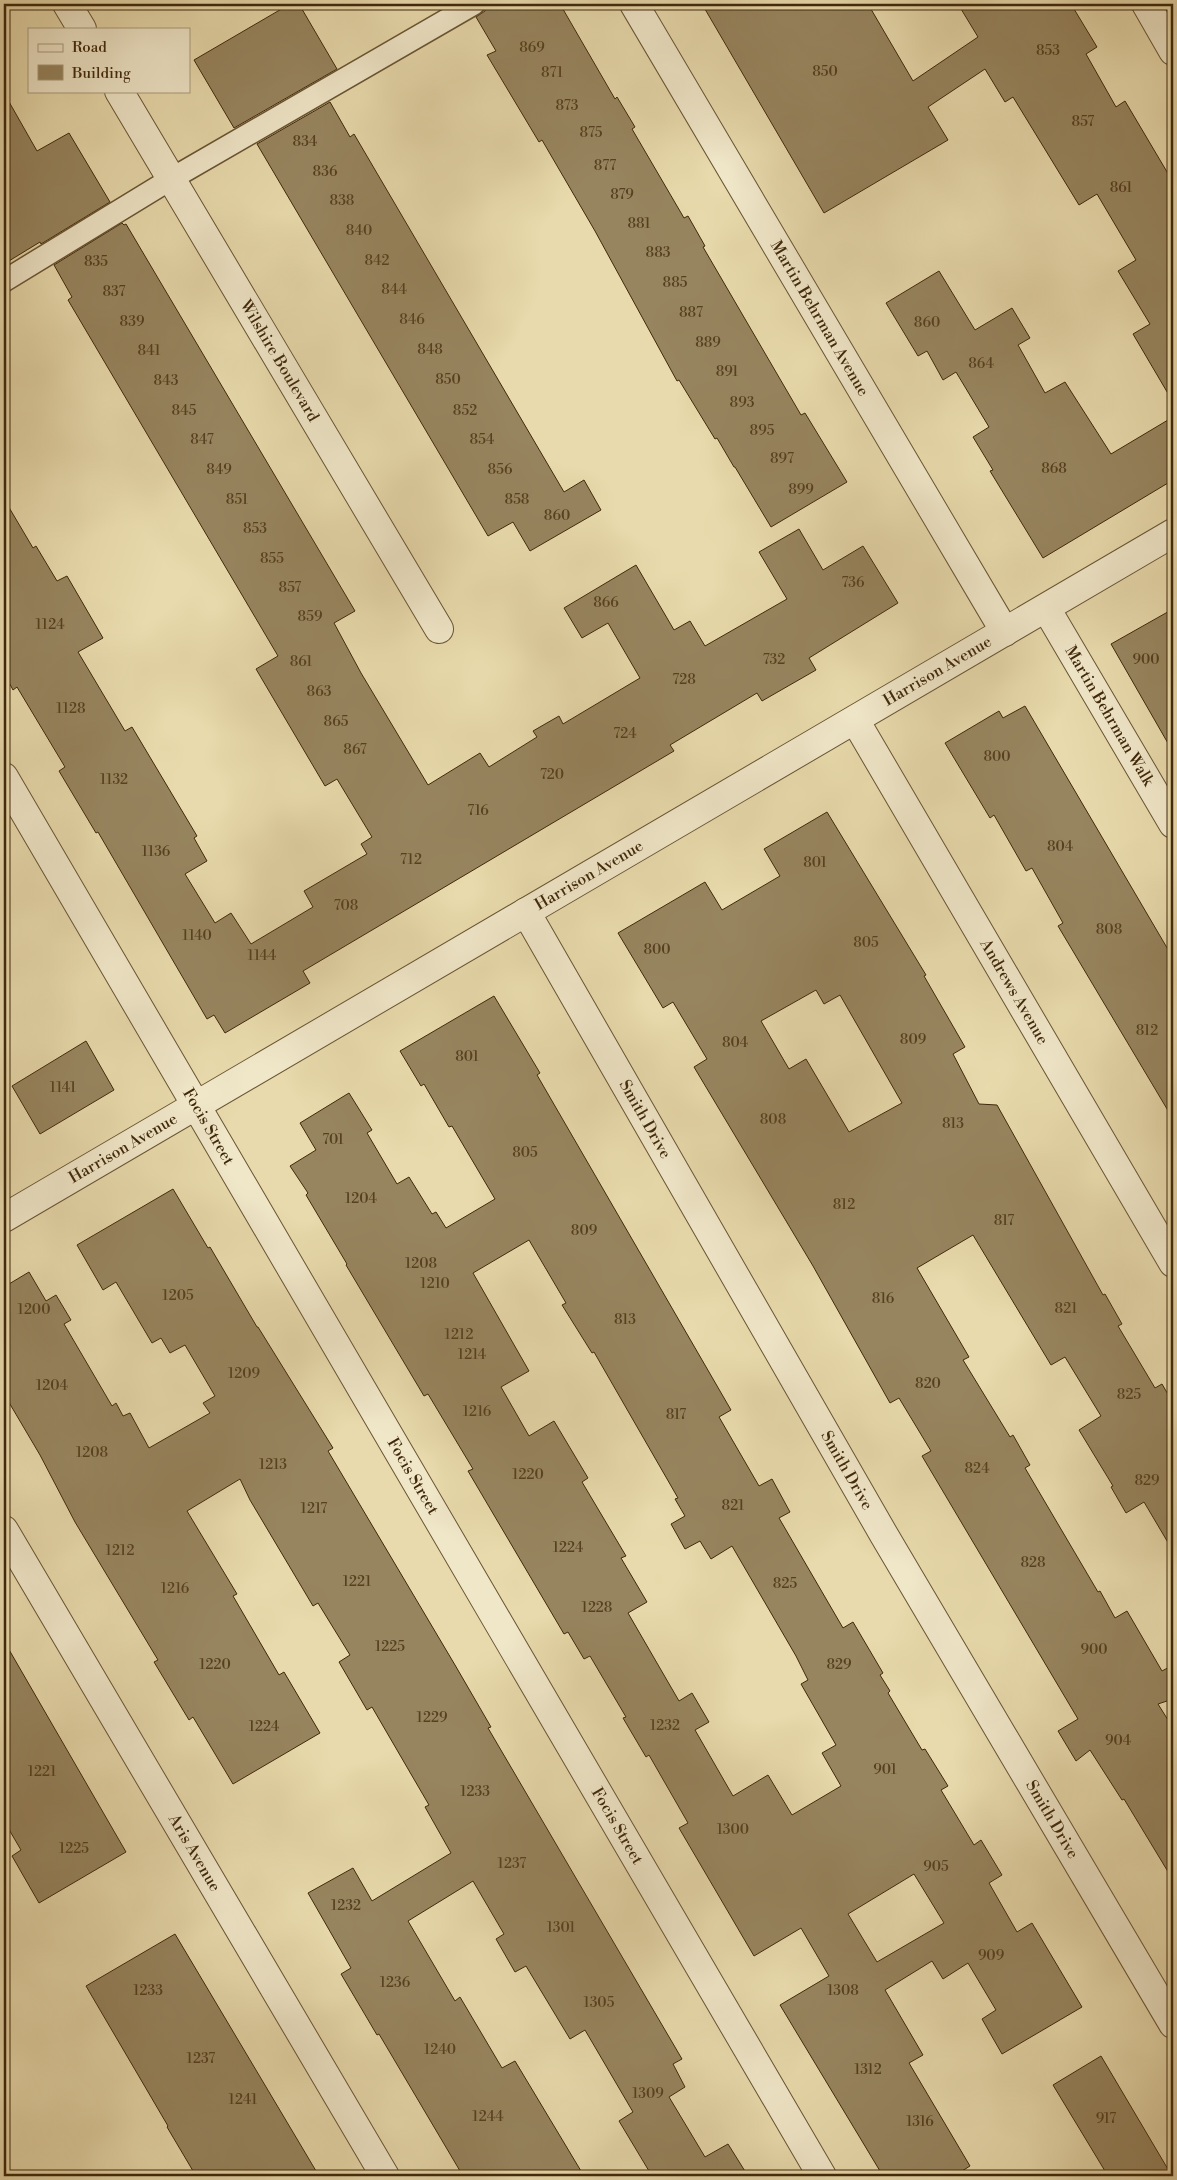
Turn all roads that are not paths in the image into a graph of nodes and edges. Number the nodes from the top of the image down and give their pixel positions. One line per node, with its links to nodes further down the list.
1 (67, 4): 5 (street)
2 (474, 4): 8 (lane)
3 (634, 4): 13 (street, Martin Behrman Avenue)
4 (1146, 4): 6 (street)
5 (81, 28)
6 (1173, 51)
7 (120, 92): 8 (street, Wilshire Boulevard)
8 (171, 179): 9 (lane); 12 (street, Wilshire Boulevard)
9 (4, 281)
10 (1173, 533): 11 (street, Harrison Avenue)
11 (1046, 608): 13 (street, Harrison Avenue); 16 (street, Martin Behrman Walk)
12 (439, 629)
13 (1005, 632): 14 (street, Harrison Avenue)
14 (855, 720): 17 (street, Harrison Avenue); 20 (street, Andrews Avenue)
15 (4, 777): 18 (street, Focis Street)
16 (1173, 824)
17 (526, 912): 18 (street, Harrison Avenue); 22 (street, Smith Drive)
18 (196, 1106): 19 (street, Harrison Avenue); 24 (street, Focis Street)
19 (4, 1218)
20 (1173, 1263)
21 (4, 1530): 23 (street, Aris Avenue)
22 (1173, 2024)
23 (385, 2176)
24 (822, 2176)

